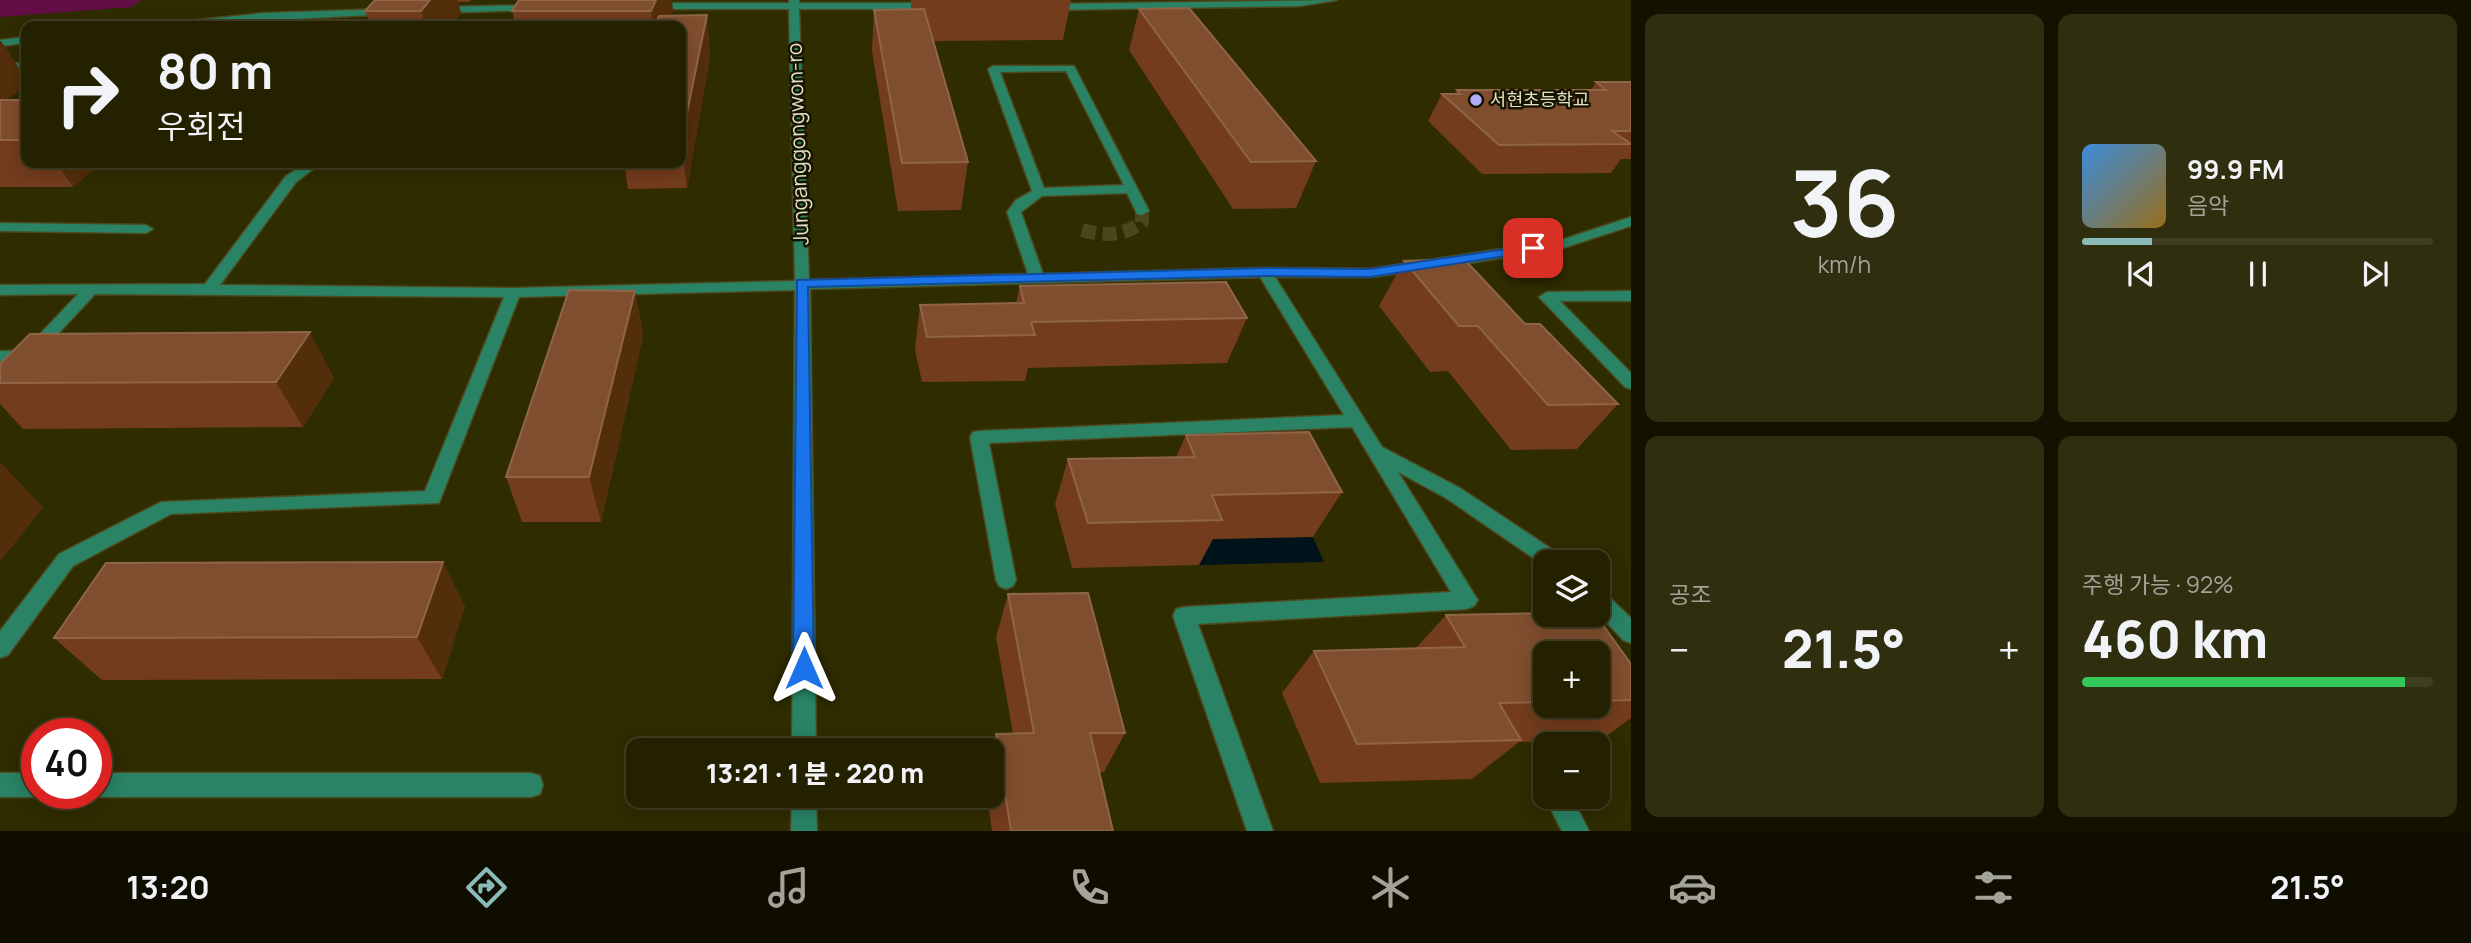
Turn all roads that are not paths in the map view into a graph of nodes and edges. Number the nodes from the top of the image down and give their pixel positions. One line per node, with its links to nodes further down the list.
1 (1332, 0): 4 (street)
2 (794, 2): 5 (street); 6 (street); 25 (street, Junganggongwon-ro)
3 (510, 4): 7 (street); 9 (street)
4 (1075, 4): 8 (street)
5 (639, 6)
6 (942, 6)
7 (547, 7)
8 (1037, 7)
9 (429, 10)
10 (402, 11): 11 (street)
11 (216, 21)
12 (21, 41): 13 (street)
13 (0, 43)
14 (21, 66): 15 (street)
15 (0, 67)
16 (307, 168): 26 (street)
17 (1132, 189): 18 (street); 18 (street); 19 (street)
18 (1039, 192): 24 (street)
19 (1142, 211)
20 (1631, 220): 23 (street)
21 (0, 227): 22 (street)
22 (146, 229)
23 (1265, 272): 24 (street); 35 (street)
24 (1037, 278): 25 (street)
25 (802, 283): 29 (street); 42 (street, Junganggongwon-ro)
26 (209, 289): 28 (street); 29 (street)
27 (0, 290): 28 (street)
28 (90, 290): 32 (street)
29 (513, 293): 41 (street)
30 (1631, 296): 33 (street)
31 (0, 356): 32 (street)
32 (28, 356): 34 (street)
33 (1631, 383)
34 (0, 386)
35 (1356, 421): 36 (street); 38 (street)
36 (1375, 451): 37 (street); 50 (street)
37 (1538, 550)
38 (1006, 580)
39 (1610, 611): 40 (street)
40 (1631, 633)
41 (0, 648)
42 (804, 738)
43 (0, 785): 44 (street)
44 (21, 785)
45 (112, 785): 46 (street)
46 (531, 785)
47 (804, 808): 49 (street)
48 (1563, 809): 51 (street)
49 (804, 831)
50 (1260, 831)
51 (1576, 831)

